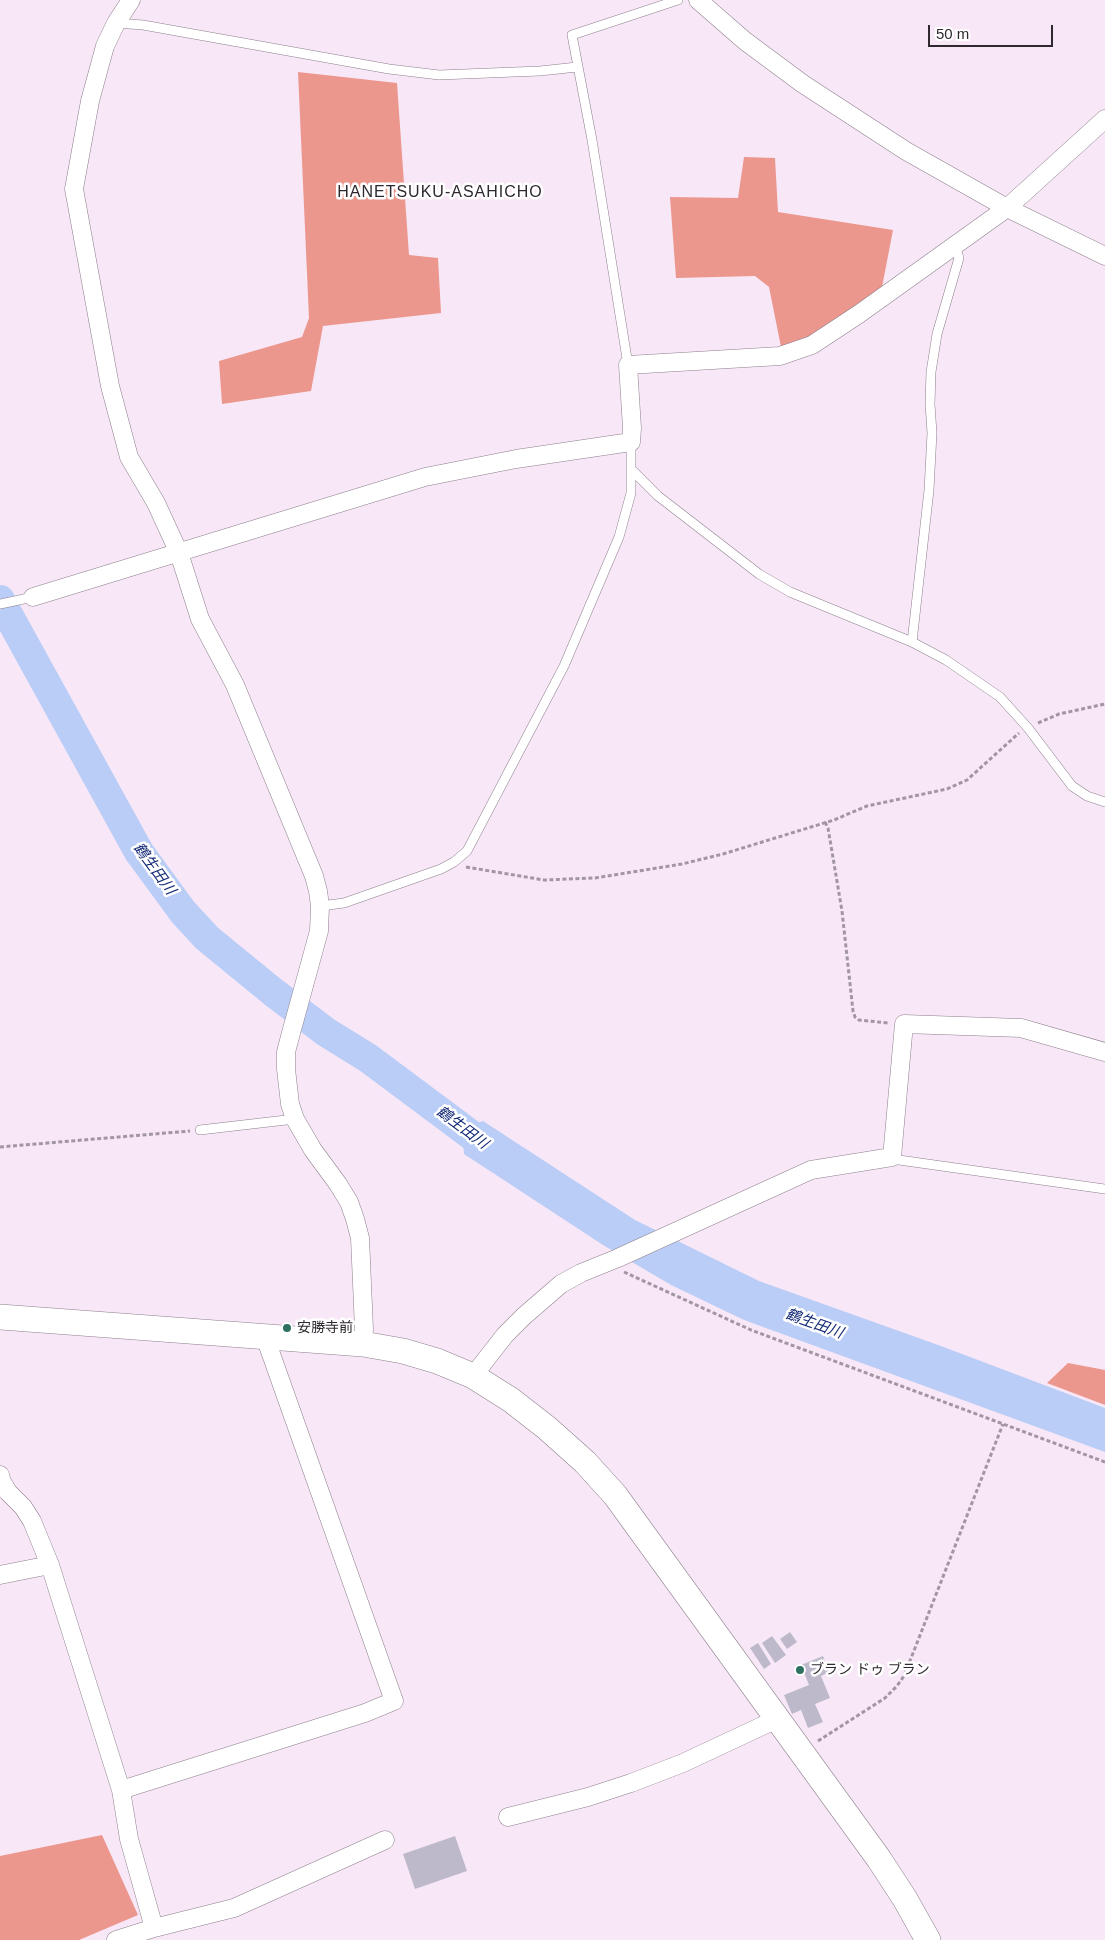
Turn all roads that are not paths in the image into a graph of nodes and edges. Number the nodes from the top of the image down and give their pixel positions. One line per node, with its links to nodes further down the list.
1 (131, 0): 4 (street)
2 (678, 0): 5 (lane)
3 (698, 0): 7 (street)
4 (116, 24): 5 (lane); 13 (street)
5 (577, 67): 10 (lane)
6 (1105, 119): 7 (street)
7 (1008, 208): 8 (street); 9 (street)
8 (955, 246): 10 (street); 16 (lane)
9 (1105, 256)
10 (628, 365): 11 (street)
11 (631, 442): 12 (lane); 13 (street)
12 (631, 469): 16 (lane); 18 (lane)
13 (178, 553): 14 (street); 18 (street)
14 (25, 598): 15 (lane)
15 (0, 604)
16 (912, 642): 17 (lane)
17 (1105, 802)
18 (320, 906): 20 (street)
19 (1105, 1052): 22 (street)
20 (295, 1119): 21 (lane); 26 (street)
21 (200, 1130)
22 (892, 1156): 23 (lane); 27 (street)
23 (1105, 1189)
24 (0, 1316): 25 (street)
25 (265, 1337): 26 (street); 32 (street)
26 (362, 1344): 27 (street)
27 (473, 1376): 31 (street)
28 (0, 1475): 29 (street)
29 (50, 1565): 30 (street); 32 (street)
30 (0, 1575)
31 (777, 1719): 33 (street); 37 (street)
32 (121, 1790): 35 (street)
33 (508, 1817)
34 (385, 1840): 35 (street)
35 (154, 1928): 36 (street)
36 (116, 1940)
37 (928, 1940)

